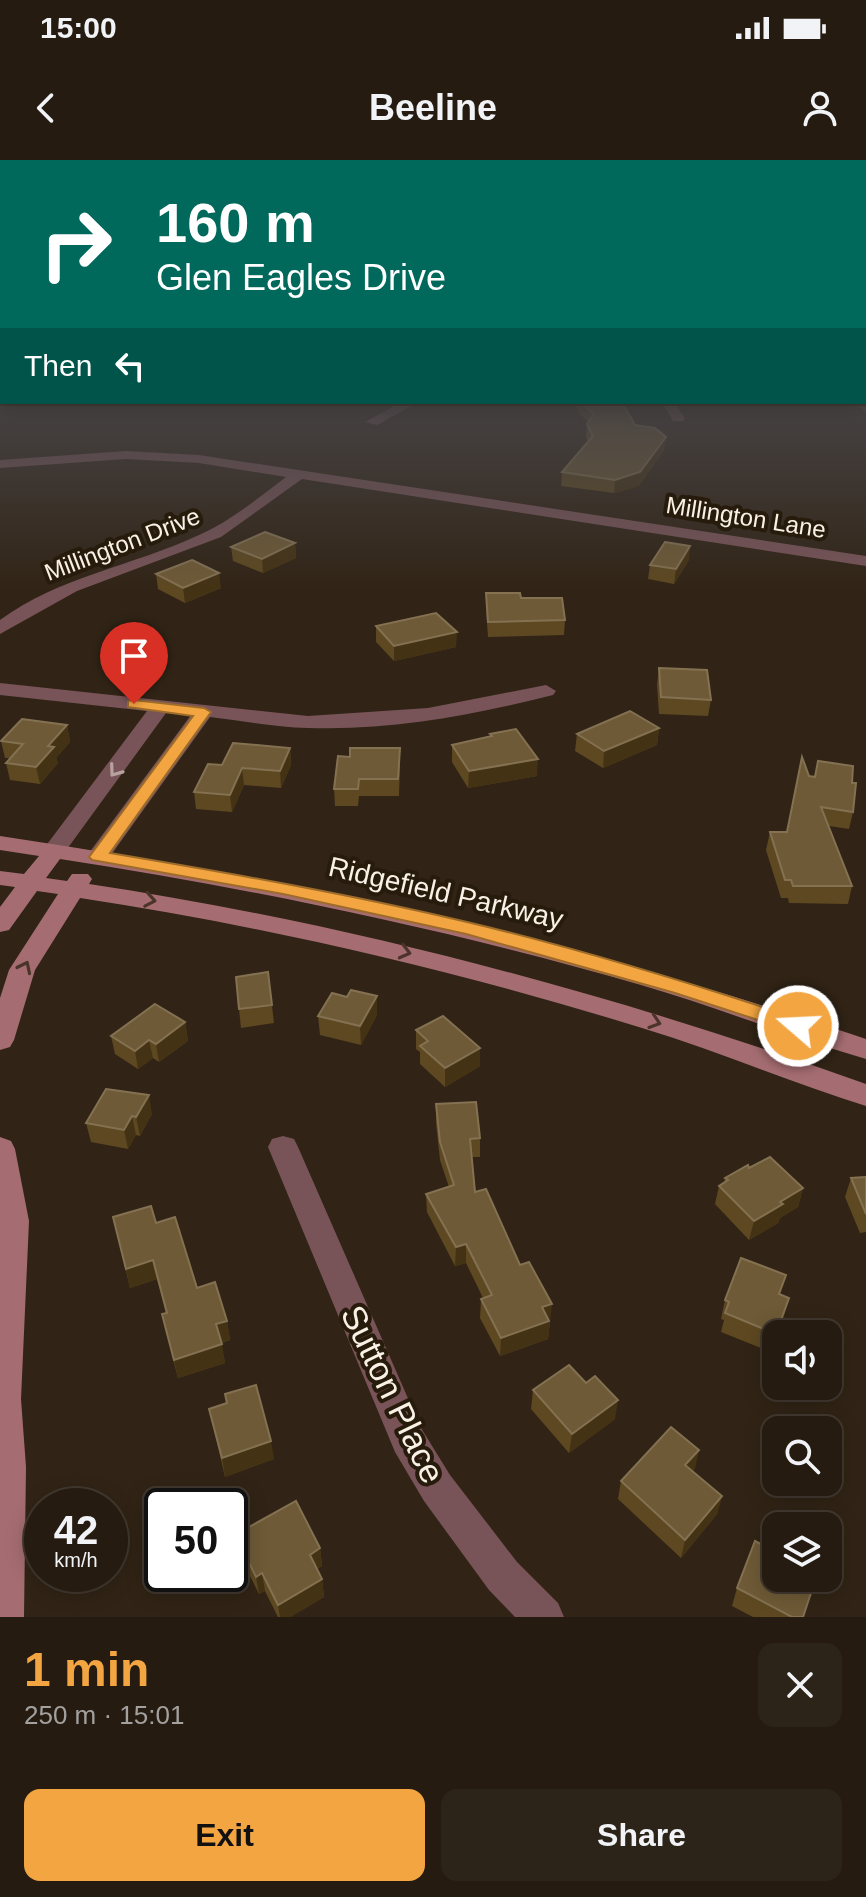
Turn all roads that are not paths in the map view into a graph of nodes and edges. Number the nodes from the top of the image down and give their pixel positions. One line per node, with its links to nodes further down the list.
1 (0, 464): 2 (street, Millington Lane)
2 (299, 474): 3 (street, Millington Lane); 4 (street, Millington Drive)
3 (866, 561)
4 (0, 629)
5 (0, 689): 7 (street)
6 (546, 691): 8 (street)
7 (160, 707): 8 (street); 10 (street, one-way to 10)
8 (204, 712): 11 (street)
9 (0, 843): 10 (main road, Ridgefield Parkway)
10 (54, 851): 11 (main road, Ridgefield Parkway); 13 (main road)
11 (98, 857): 14 (main road); 17 (main road, Ridgefield Parkway)
12 (0, 878): 13 (main road)
13 (31, 882): 14 (main road); 15 (main road)
14 (73, 888): 16 (main road, one-way to 14); 18 (main road, one-way to 18)
15 (0, 924)
16 (0, 1040)
17 (866, 1049)
18 (866, 1095)
19 (283, 1147): 23 (street, Sutton Place)
20 (0, 1149): 21 (main road)
21 (2, 1395): 22 (main road)
22 (4, 1617)
23 (544, 1617)

